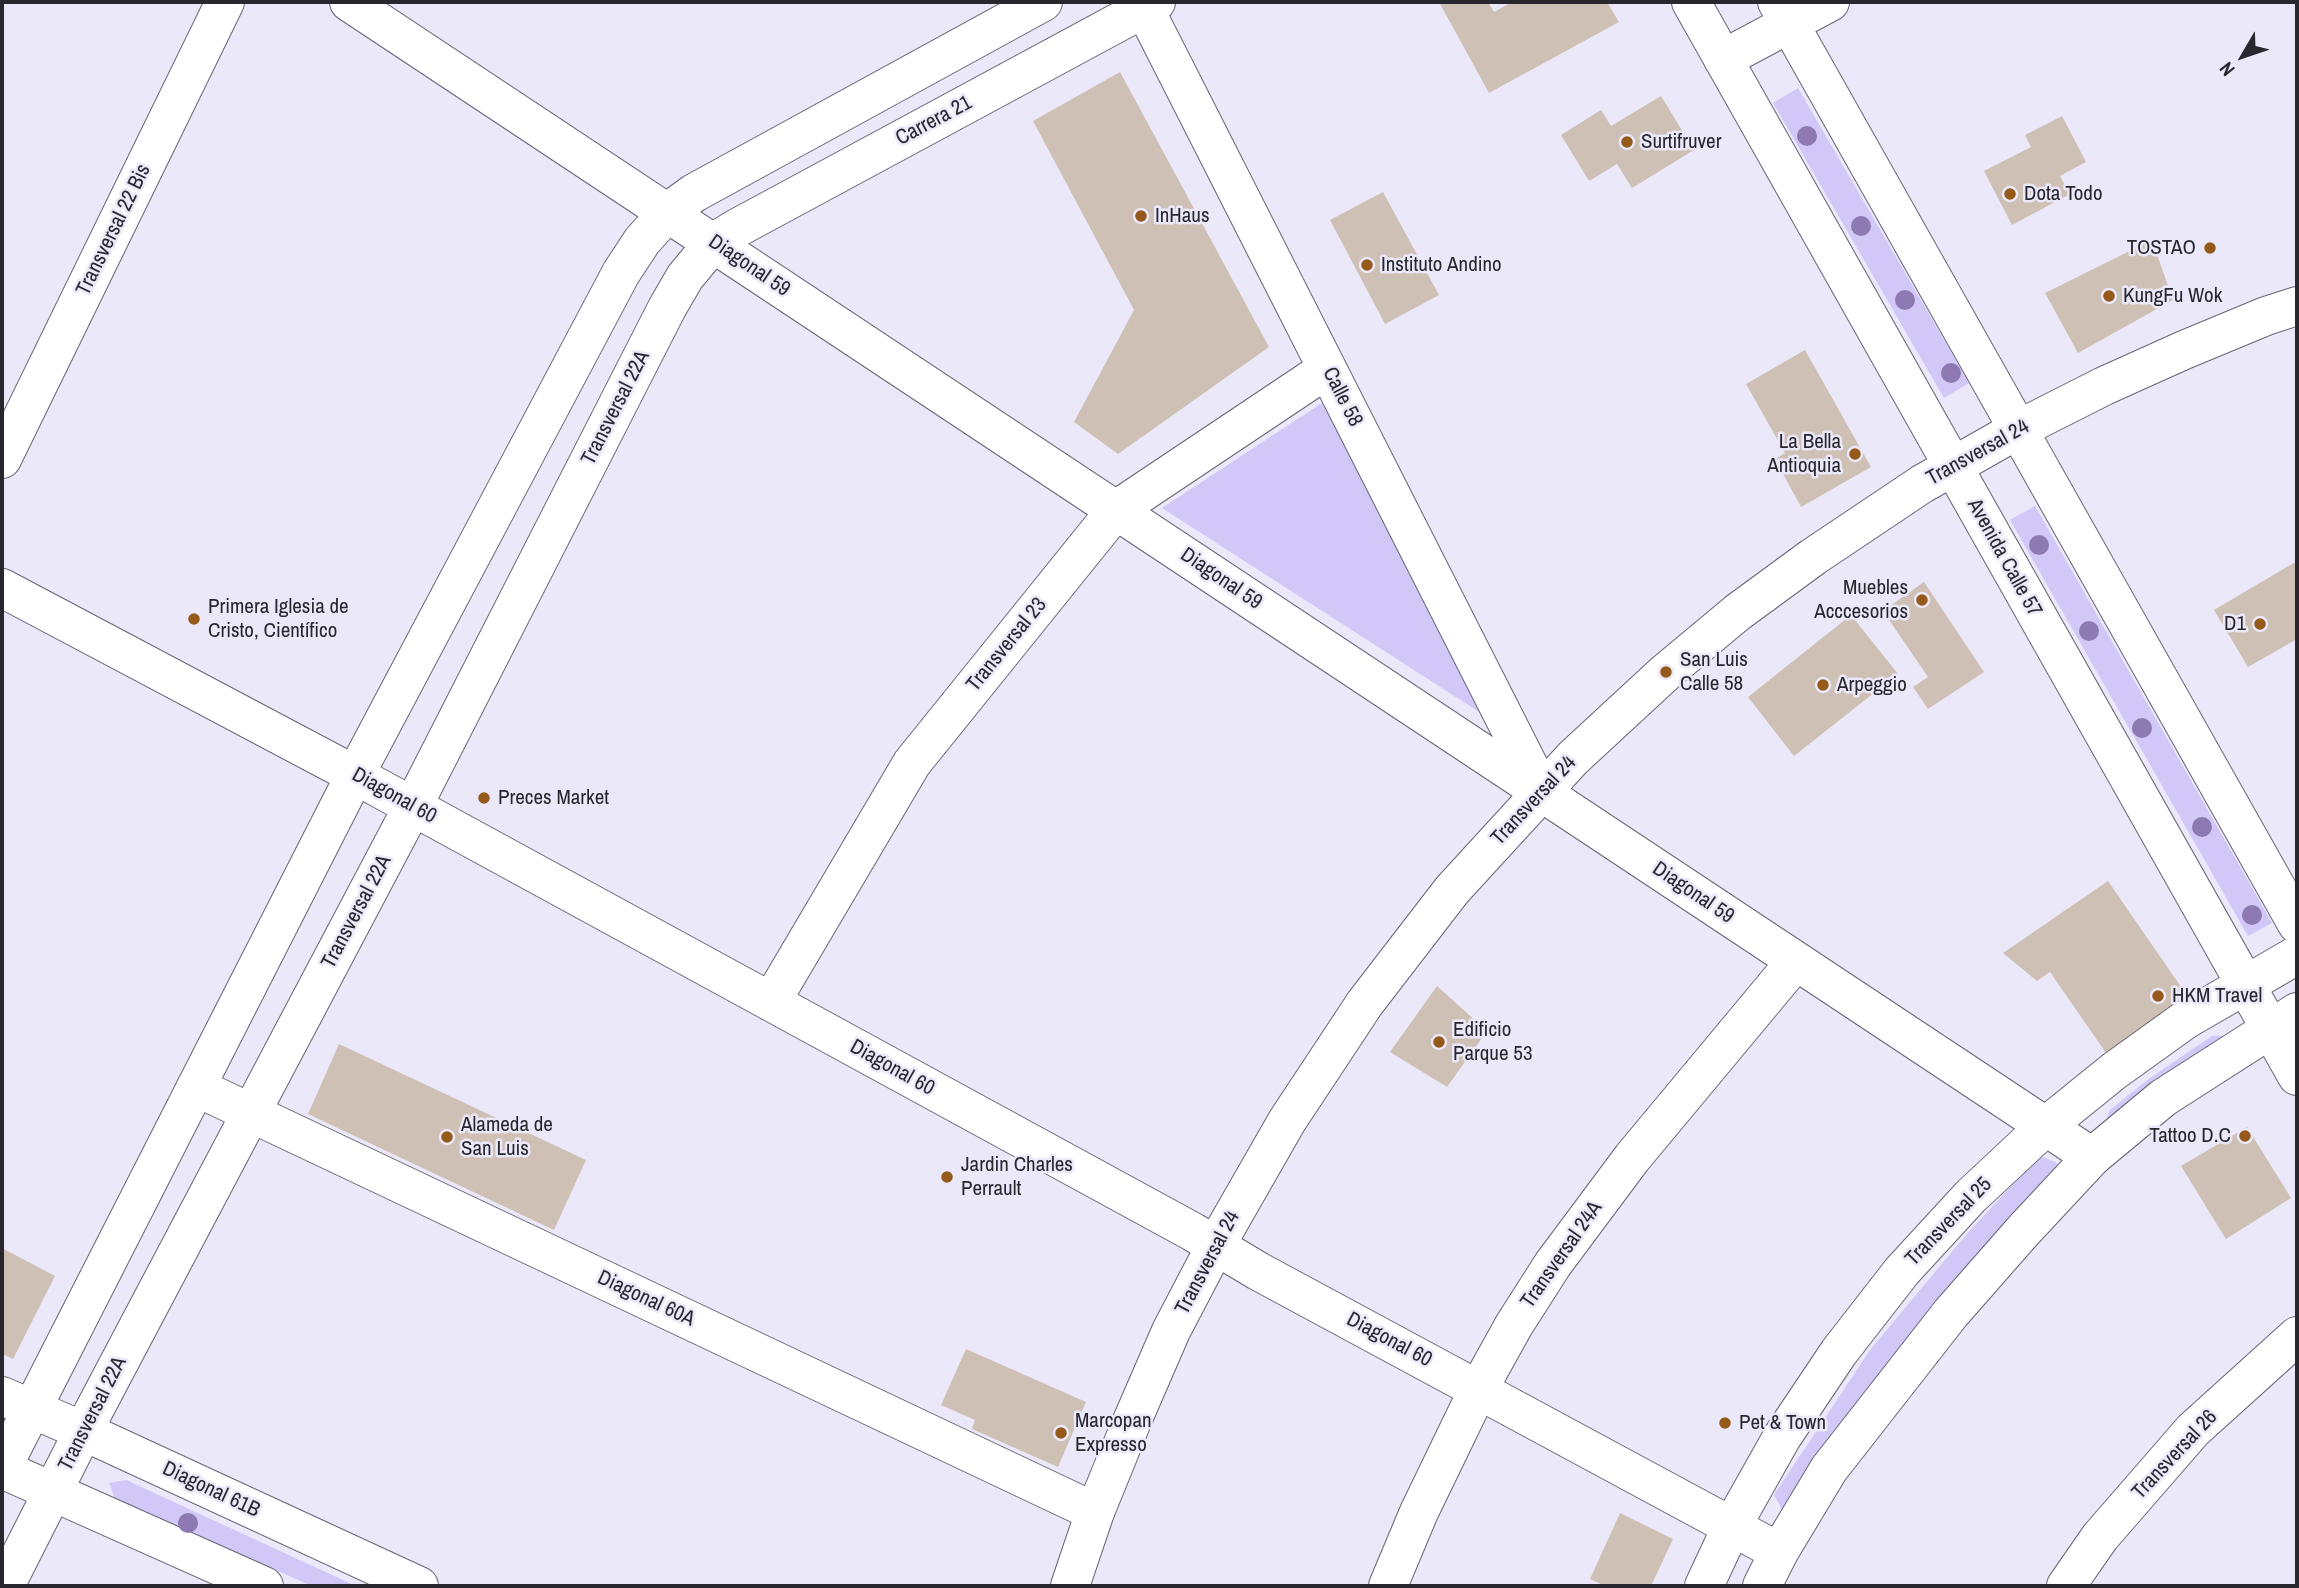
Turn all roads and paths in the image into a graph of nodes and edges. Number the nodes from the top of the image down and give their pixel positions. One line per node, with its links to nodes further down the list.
1 (225, 2): 14 (street, Transversal 22 Bis)
2 (349, 2): 9 (street, Diagonal 59)
3 (1043, 2): 9 (street)
4 (1691, 2): 8 (street, Avenida Calle 57)
5 (1830, 2): 7 (street)
6 (1147, 4): 10 (street, Carrera 21); 12 (street, Calle 58)
7 (1783, 12): 8 (street); 13 (street)
8 (1723, 59): 15 (street, Avenida Calle 57)
9 (668, 212): 10 (street, Diagonal 59); 18 (street)
10 (714, 242): 16 (street, Diagonal 59); 20 (street, Transversal 22A)
11 (2297, 306): 13 (street, Transversal 24)
12 (1328, 369): 16 (street, Transversal 23); 19 (street, Calle 58)
13 (2017, 430): 15 (street, Transversal 24); 21 (street)
14 (2, 459)
15 (1952, 467): 19 (street, Transversal 24); 24 (street, Avenida Calle 57)
16 (1116, 510): 19 (street, Diagonal 59); 25 (street, Transversal 23)
17 (2, 588): 18 (street, Diagonal 60)
18 (355, 775): 20 (street, Diagonal 60); 28 (street)
19 (1542, 792): 23 (street, Diagonal 59); 32 (street, Transversal 24)
20 (413, 806): 25 (street, Diagonal 60); 29 (street, Transversal 22A)
21 (2297, 924)
22 (2297, 955): 24 (street, Transversal 25)
23 (1796, 961): 30 (street, Diagonal 59); 34 (street, Transversal 24A)
24 (2245, 984): 26 (street, Avenida Calle 57); 30 (street, Transversal 25)
25 (771, 1002): 32 (street, Diagonal 60)
26 (2283, 1020): 27 (street, Avenida Calle 57); 31 (street)
27 (2297, 1076)
28 (196, 1087): 29 (street, Diagonal 60A); 35 (street)
29 (252, 1111): 36 (street, Transversal 22A); 39 (street, Diagonal 60A)
30 (2046, 1126): 31 (street, Diagonal 59); 40 (street, Transversal 25)
31 (2092, 1157): 41 (street)
32 (1216, 1245): 34 (street, Diagonal 60); 39 (street, Transversal 24)
33 (2297, 1336): 49 (street, Transversal 26)
34 (1479, 1388): 40 (street, Diagonal 60); 46 (street, Transversal 24A)
35 (17, 1403): 36 (street, Diagonal 61B); 37 (street)
36 (83, 1431): 38 (street, Transversal 22A); 44 (street, Diagonal 61B)
37 (2, 1468): 38 (street)
38 (53, 1492): 42 (street, Transversal 22A); 43 (street)
39 (1095, 1512): 45 (street, Transversal 24)
40 (1732, 1526): 41 (street, Diagonal 60); 47 (street, Transversal 25)
41 (1779, 1552): 48 (street)
42 (5, 1586)
43 (264, 1586)
44 (419, 1586)
45 (1070, 1586)
46 (1388, 1586)
47 (1704, 1586)
48 (1762, 1586)
49 (2066, 1586)

